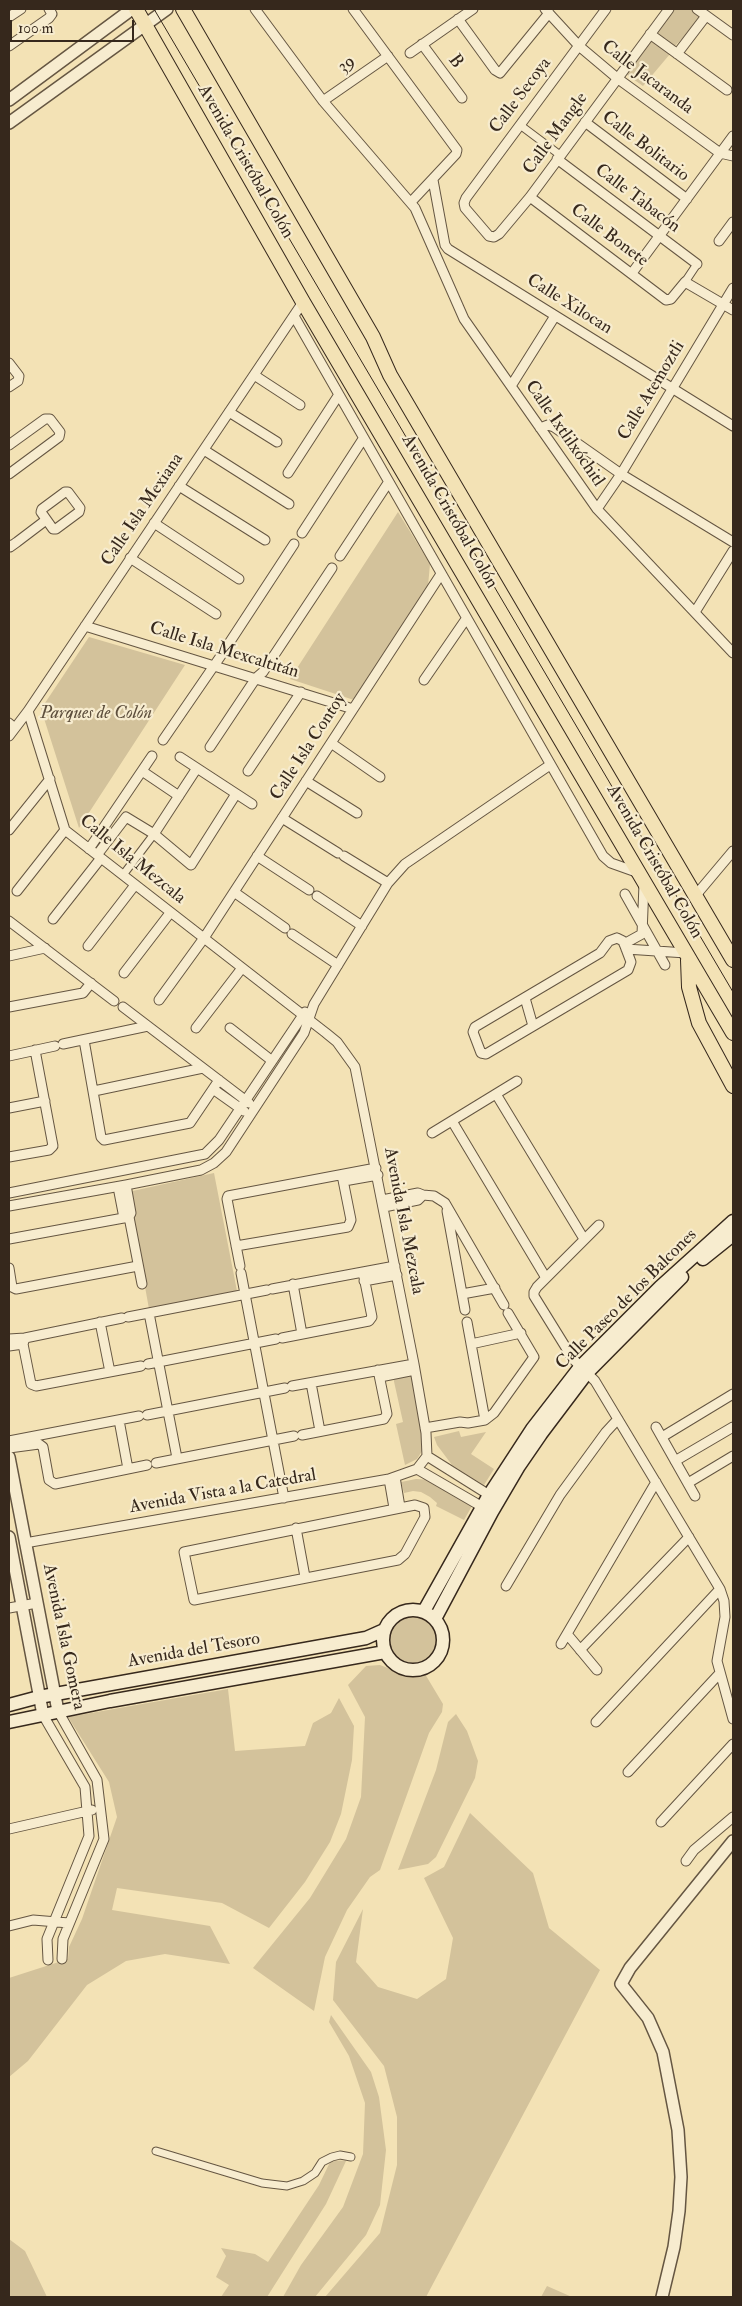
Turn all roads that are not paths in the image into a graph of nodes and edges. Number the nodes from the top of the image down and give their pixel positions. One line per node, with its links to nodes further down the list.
1 (21, 9): 16 (street)
2 (48, 9): 22 (street)
3 (132, 9): 14 (street)
4 (136, 9): 18 (main road, Avenida Cristóbal Colón)
5 (168, 9): 18 (street)
6 (183, 9): 134 (main road, Avenida Cristóbal Colón)
7 (255, 9): 31 (street, Calle Ixtlilxóchitl)
8 (353, 9): 26 (street)
9 (473, 9): 17 (street)
10 (606, 9): 23 (street, Calle Secoya)
11 (669, 9): 19 (street, Calle Mangle)
12 (697, 9): 15 (street)
13 (547, 11): 17 (street, Calle Jacaranda); 23 (street, Calle Jacaranda)
14 (120, 13): 30 (street)
15 (706, 16): 20 (street); 25 (street)
16 (9, 17)
17 (458, 19): 21 (street)
18 (145, 25): 33 (street); 51 (main road, Avenida Cristóbal Colón)
19 (650, 34): 25 (street); 27 (street, Calle Mangle)
20 (733, 35)
21 (422, 44): 24 (street); 29 (street, B)
22 (9, 46)
23 (578, 46): 27 (street, Calle Jacaranda); 34 (street, Calle Secoya)
24 (410, 53)
25 (677, 54): 28 (street)
26 (388, 56): 31 (street, 39); 39 (street)
27 (617, 78): 32 (street, Calle Mangle); 36 (street, Calle Jacaranda)
28 (727, 90)
29 (462, 98)
30 (9, 100)
31 (323, 101): 42 (street, Calle Ixtlilxóchitl)
32 (585, 122): 38 (street, Calle Mangle); 41 (street, Calle Bolitario)
33 (9, 123)
34 (520, 125): 38 (street, Calle Tabacón); 43 (street, Calle Secoya)
35 (733, 136): 36 (street)
36 (720, 153): 37 (street, Calle Jacaranda); 41 (street)
37 (733, 156)
38 (559, 157): 40 (street, Calle Mangle); 45 (street, Calle Tabacón)
39 (433, 180): 42 (street); 55 (street, Calle Xilocan)
40 (530, 197): 43 (street, Calle Mangle); 48 (street, Calle Bonete)
41 (686, 198): 45 (street)
42 (411, 202): 58 (street, Calle Ixtlilxóchitl)
43 (464, 203)
44 (733, 222): 46 (street)
45 (658, 236): 47 (street, Calle Tabacón); 48 (street)
46 (719, 241)
47 (697, 264): 49 (street)
48 (632, 273): 49 (street, Calle Bonete)
49 (686, 282): 52 (street)
50 (733, 288): 52 (street, Calle Atemoztli)
51 (303, 302): 54 (street, Calle Isla Mexiana); 127 (main road, Avenida Cristóbal Colón)
52 (724, 304): 53 (street); 60 (street, Calle Atemoztli)
53 (733, 310)
54 (294, 316): 57 (street, Calle Isla Mexiana); 61 (street)
55 (555, 316): 58 (street); 60 (street, Calle Xilocan)
56 (9, 363): 59 (street)
57 (254, 375): 62 (street); 63 (street, Calle Isla Mexiana)
58 (511, 386): 65 (street, Calle Ixtlilxóchitl)
59 (9, 388)
60 (673, 388): 64 (street, Calle Xilocan); 72 (street, Calle Atemoztli)
61 (338, 396): 66 (street); 70 (street)
62 (300, 405)
63 (229, 412): 67 (street); 69 (street, Calle Isla Mexiana)
64 (733, 426)
65 (540, 428): 72 (street); 76 (street, Calle Ixtlilxóchitl)
66 (363, 439): 73 (street); 79 (street)
67 (277, 442)
68 (9, 445): 71 (street)
69 (204, 450): 74 (street, Calle Isla Mexiana); 75 (street)
70 (288, 473)
71 (9, 474)
72 (621, 474): 76 (street, Calle Atemoztli); 81 (street)
73 (388, 483): 85 (street); 88 (street)
74 (179, 486): 78 (street, Calle Isla Mexiana); 80 (street)
75 (288, 504)
76 (597, 509): 90 (street, Calle Ixtlilxóchitl)
77 (46, 520): 77 (street); 83 (street)
78 (154, 523): 86 (street, Calle Isla Mexiana); 89 (street)
79 (302, 532)
80 (265, 540)
81 (733, 542)
82 (294, 544): 95 (street)
83 (9, 546)
84 (733, 551): 90 (street)
85 (340, 556)
86 (130, 558): 91 (street); 93 (street, Calle Isla Mexiana)
87 (332, 568): 96 (street)
88 (441, 574): 92 (street); 99 (street, Calle Isla Contoy)
89 (239, 579)
90 (695, 612): 94 (street, Calle Ixtlilxóchitl)
91 (216, 614)
92 (466, 619): 97 (street); 108 (street)
93 (85, 626): 95 (street, Calle Isla Mexcaltitán); 100 (street, Calle Isla Mexiana)
94 (733, 653)
95 (213, 665): 96 (street, Calle Isla Mexcaltitán); 103 (street)
96 (256, 678): 98 (street, Calle Isla Mexcaltitán); 105 (street)
97 (424, 680)
98 (300, 692): 99 (street, Calle Isla Mexcaltitán); 111 (street)
99 (353, 709): 104 (street, Calle Isla Contoy)
100 (28, 711): 101 (street, Calle Isla Mexiana); 113 (street, Calle Isla Mezcala)
101 (12, 725): 102 (street, Calle Isla Mexiana)
102 (9, 736)
103 (163, 740)
104 (330, 744): 112 (street); 114 (street, Calle Isla Contoy)
105 (210, 747)
106 (152, 756): 110 (street)
107 (180, 757): 109 (street)
108 (550, 765): 127 (street); 128 (street)
109 (197, 768): 115 (street); 116 (street)
110 (142, 771): 116 (street); 124 (street)
111 (248, 772)
112 (380, 777)
113 (50, 779): 120 (street); 121 (street, Calle Isla Mezcala)
114 (306, 781): 118 (street); 119 (street, Calle Isla Contoy)
115 (236, 794): 117 (street); 122 (street)
116 (179, 796): 122 (street)
117 (252, 804)
118 (357, 814)
119 (282, 818): 125 (street, Calle Isla Contoy); 128 (street)
120 (9, 830)
121 (65, 830): 124 (street, Calle Isla Mezcala); 131 (street)
122 (154, 834): 124 (street); 126 (street)
123 (733, 852): 134 (street)
124 (95, 854): 126 (street, Calle Isla Mezcala); 137 (street)
125 (257, 856): 130 (street); 132 (street, Calle Isla Contoy)
126 (123, 875): 129 (street, Calle Isla Mezcala)
127 (642, 877): 140 (street); 146 (main road, Avenida Cristóbal Colón)
128 (388, 883): 139 (street)
129 (135, 885): 136 (street, Calle Isla Mezcala); 142 (street)
130 (309, 890)
131 (17, 891)
132 (234, 892): 141 (street, Calle Isla Contoy); 150 (street)
133 (624, 894): 140 (street)
134 (696, 895): 148 (main road, Avenida Cristóbal Colón)
135 (317, 896): 139 (street)
136 (170, 912): 141 (street, Calle Isla Mezcala); 152 (street)
137 (53, 919)
138 (9, 921): 144 (street)
139 (362, 926): 150 (street)
140 (643, 926): 143 (street); 145 (street)
141 (204, 938): 151 (street, Calle Isla Mezcala); 156 (street, Calle Isla Contoy)
142 (88, 946)
143 (625, 947): 145 (street); 154 (street); 163 (street)
144 (45, 948): 147 (street); 153 (street)
145 (656, 950): 146 (street); 149 (street)
146 (687, 955): 166 (main road, Avenida Cristóbal Colón); 174 (main road)
147 (9, 956)
148 (733, 960)
149 (665, 965)
150 (338, 966): 157 (street)
151 (242, 968): 160 (street, Avenida Isla Mezcala); 164 (street)
152 (124, 973)
153 (91, 984): 155 (street); 158 (street)
154 (525, 998): 163 (street); 163 (street)
155 (114, 1000)
156 (158, 1000)
157 (314, 1004): 160 (street); 161 (street)
158 (9, 1007)
159 (123, 1007): 162 (street)
160 (301, 1015): 161 (street, Avenida Isla Mezcala); 170 (street)
161 (310, 1021): 181 (street); 185 (street, Avenida Isla Mezcala)
162 (148, 1026): 167 (street); 171 (street)
163 (533, 1026)
164 (196, 1028)
165 (230, 1028): 170 (street)
166 (733, 1033)
167 (84, 1040): 168 (street); 176 (street)
168 (35, 1050): 169 (street); 178 (street)
169 (9, 1056)
170 (271, 1060): 179 (street)
171 (203, 1068): 172 (street); 176 (street)
172 (219, 1080): 175 (street); 179 (street)
173 (517, 1082): 177 (street)
174 (733, 1086)
175 (213, 1089): 176 (street); 179 (street)
176 (94, 1091)
177 (496, 1094): 182 (street); 197 (street)
178 (45, 1101): 180 (street); 184 (street)
179 (242, 1104): 181 (street); 188 (street)
180 (9, 1108)
181 (252, 1112): 187 (street)
182 (452, 1121): 183 (street); 203 (street)
183 (432, 1133)
184 (9, 1157)
185 (377, 1171): 186 (street); 190 (street, Avenida Isla Mezcala)
186 (343, 1178): 198 (street); 198 (street)
187 (122, 1186): 191 (street); 192 (street)
188 (9, 1193)
189 (446, 1203): 190 (street); 206 (street); 208 (street)
190 (383, 1204): 201 (street, Avenida Isla Mezcala)
191 (9, 1206)
192 (126, 1217): 196 (street); 199 (street)
193 (733, 1221): 222 (main road, Calle Paseo de los Balcones)
194 (599, 1225): 197 (street)
195 (733, 1235): 222 (main road, Calle Paseo de los Balcones)
196 (9, 1238)
197 (584, 1240): 203 (street)
198 (236, 1246): 207 (street)
199 (138, 1266): 200 (street); 204 (street)
200 (9, 1268)
201 (396, 1271): 202 (street); 221 (street, Avenida Isla Mezcala)
202 (363, 1276): 205 (street); 214 (street)
203 (546, 1278): 222 (street)
204 (142, 1284)
205 (293, 1284): 207 (street); 214 (street)
206 (495, 1288): 208 (street); 213 (street)
207 (245, 1294): 210 (street); 217 (street)
208 (462, 1294): 209 (street)
209 (465, 1310)
210 (149, 1313): 211 (street); 220 (street)
211 (100, 1322): 216 (street); 223 (street)
212 (467, 1322): 218 (street)
213 (521, 1333): 218 (street); 231 (street)
214 (302, 1334): 217 (street)
215 (9, 1339): 216 (street)
216 (23, 1339): 219 (street); 223 (street)
217 (255, 1343): 220 (street); 226 (street)
218 (471, 1344): 231 (street)
219 (9, 1346)
220 (158, 1362): 223 (street); 228 (street)
221 (415, 1367): 224 (street); 234 (street, Avenida Isla Mezcala)
222 (584, 1370): 229 (street); 251 (main road, Calle Paseo de los Balcones)
223 (110, 1372)
224 (379, 1373): 225 (street); 235 (street)
225 (311, 1383): 226 (street); 235 (street)
226 (264, 1392): 228 (street); 237 (street)
227 (733, 1394): 236 (street)
228 (168, 1411): 230 (street); 242 (street)
229 (618, 1419): 247 (street); 258 (street)
230 (119, 1420): 238 (street); 245 (street)
231 (485, 1420): 234 (street)
232 (656, 1427): 236 (street)
233 (733, 1427): 243 (street)
234 (426, 1430): 244 (street, Avenida Isla Mezcala)
235 (320, 1431): 237 (street)
236 (662, 1437): 243 (street)
237 (271, 1440): 242 (street); 250 (street)
238 (9, 1442)
239 (9, 1448): 245 (street)
240 (733, 1456): 248 (street)
241 (9, 1457): 256 (street, Avenida Isla Gomera)
242 (177, 1458): 245 (street)
243 (675, 1461): 248 (street)
244 (422, 1463): 246 (street, Avenida Vista a la Catedral); 251 (street); 251 (street)
245 (128, 1468)
246 (392, 1478): 250 (street, Avenida Vista a la Catedral); 252 (street)
247 (656, 1482): 255 (street); 266 (street)
248 (688, 1483): 249 (street)
249 (695, 1496)
250 (281, 1498): 256 (street, Avenida Vista a la Catedral)
251 (490, 1504): 263 (main road, Calle Paseo de los Balcones); 264 (main road, Calle Paseo de los Balcones)
252 (397, 1508): 253 (street); 257 (street)
253 (296, 1528): 257 (street); 257 (street)
254 (9, 1537): 261 (street, Avenida Isla Gomera)
255 (689, 1537): 259 (street); 268 (street)
256 (26, 1543): 260 (street, Avenida Isla Gomera)
257 (305, 1577)
258 (506, 1586)
259 (720, 1589): 271 (street); 279 (street)
260 (37, 1603): 261 (street); 272 (street, Avenida Isla Gomera)
261 (22, 1606): 262 (street); 273 (street, Avenida Isla Gomera)
262 (9, 1608)
263 (424, 1611): 264 (main road); 265 (main road)
264 (435, 1619): 269 (main road)
265 (384, 1630): 269 (main road); 272 (main road, Avenida del Tesoro)
266 (567, 1634): 267 (street); 268 (street)
267 (561, 1644)
268 (580, 1650): 270 (street)
269 (385, 1652): 275 (main road, Avenida del Tesoro)
270 (597, 1670)
271 (720, 1674): 277 (street); 281 (street)
272 (55, 1694): 273 (main road, Avenida del Tesoro); 275 (street, Avenida Isla Gomera)
273 (39, 1697): 274 (main road, Avenida del Tesoro); 276 (street, Avenida Isla Gomera)
274 (9, 1705)
275 (58, 1712): 276 (main road, Avenida del Tesoro); 282 (street, Avenida Isla Gomera)
276 (43, 1715): 278 (main road, Avenida del Tesoro); 283 (street, Avenida Isla Gomera)
277 (733, 1719)
278 (9, 1722)
279 (596, 1722)
280 (733, 1744): 285 (street)
281 (628, 1772)
282 (100, 1808): 283 (street); 290 (street, Avenida Isla Gomera)
283 (87, 1811): 286 (street); 289 (street, Avenida Isla Gomera)
284 (733, 1816): 288 (street)
285 (661, 1822)
286 (9, 1829)
287 (733, 1842): 296 (street)
288 (686, 1860)
289 (53, 1922): 290 (street); 291 (street); 293 (street, Avenida Isla Gomera)
290 (69, 1923): 292 (street, Avenida Isla Gomera)
291 (9, 1926)
292 (62, 1959)
293 (48, 1960)
294 (156, 2151): 295 (street)
295 (351, 2156)
296 (662, 2297)

